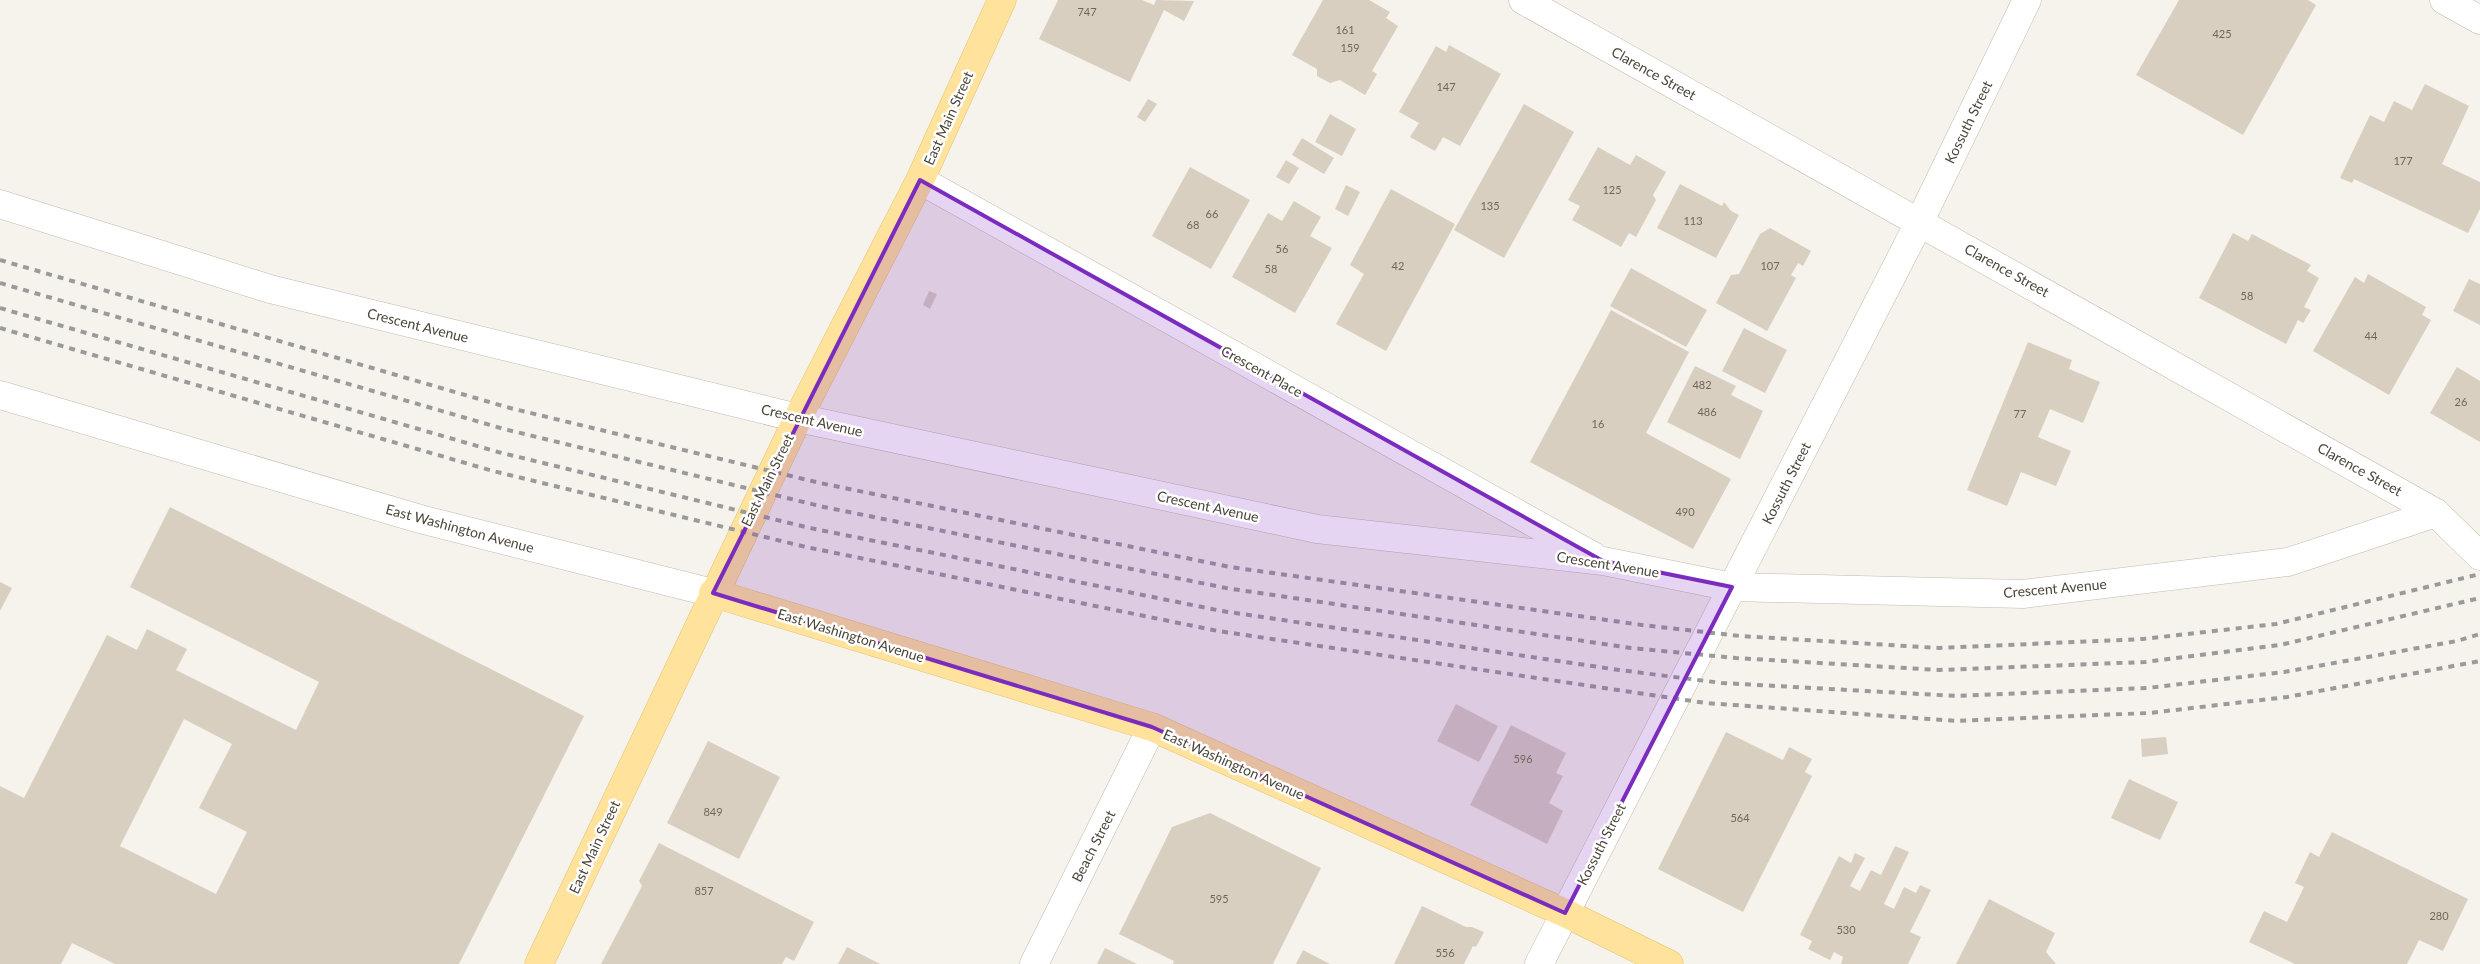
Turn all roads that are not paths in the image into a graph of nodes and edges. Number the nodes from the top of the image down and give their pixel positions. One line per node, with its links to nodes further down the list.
1 (1002, 0): 6 (main road, East Main Street)
2 (1523, 0): 8 (street, Clarence Street)
3 (2027, 0): 8 (street, Kossuth Street)
4 (2444, 0): 5 (street)
5 (2480, 20)
6 (920, 180): 10 (main road, East Main Street); 13 (street, Crescent Place)
7 (0, 204): 10 (street, Crescent Avenue)
8 (1920, 221): 11 (street, Clarence Street); 14 (street, Kossuth Street)
9 (0, 395): 15 (street, East Washington Avenue)
10 (798, 418): 13 (street, Crescent Avenue); 15 (main road, East Main Street)
11 (2436, 513): 12 (street, Clarence Street); 14 (street, Crescent Avenue)
12 (2480, 556)
13 (1603, 561): 14 (street, Crescent Avenue)
14 (1732, 587): 17 (street, Kossuth Street)
15 (713, 593): 16 (main road, East Washington Avenue); 18 (main road, East Main Street)
16 (1152, 727): 17 (main road, East Washington Avenue); 19 (street, Beach Street)
17 (1565, 912): 20 (street, Kossuth Street); 21 (main road, East Washington Avenue)
18 (539, 964)
19 (1034, 964)
20 (1539, 964)
21 (1669, 964)

